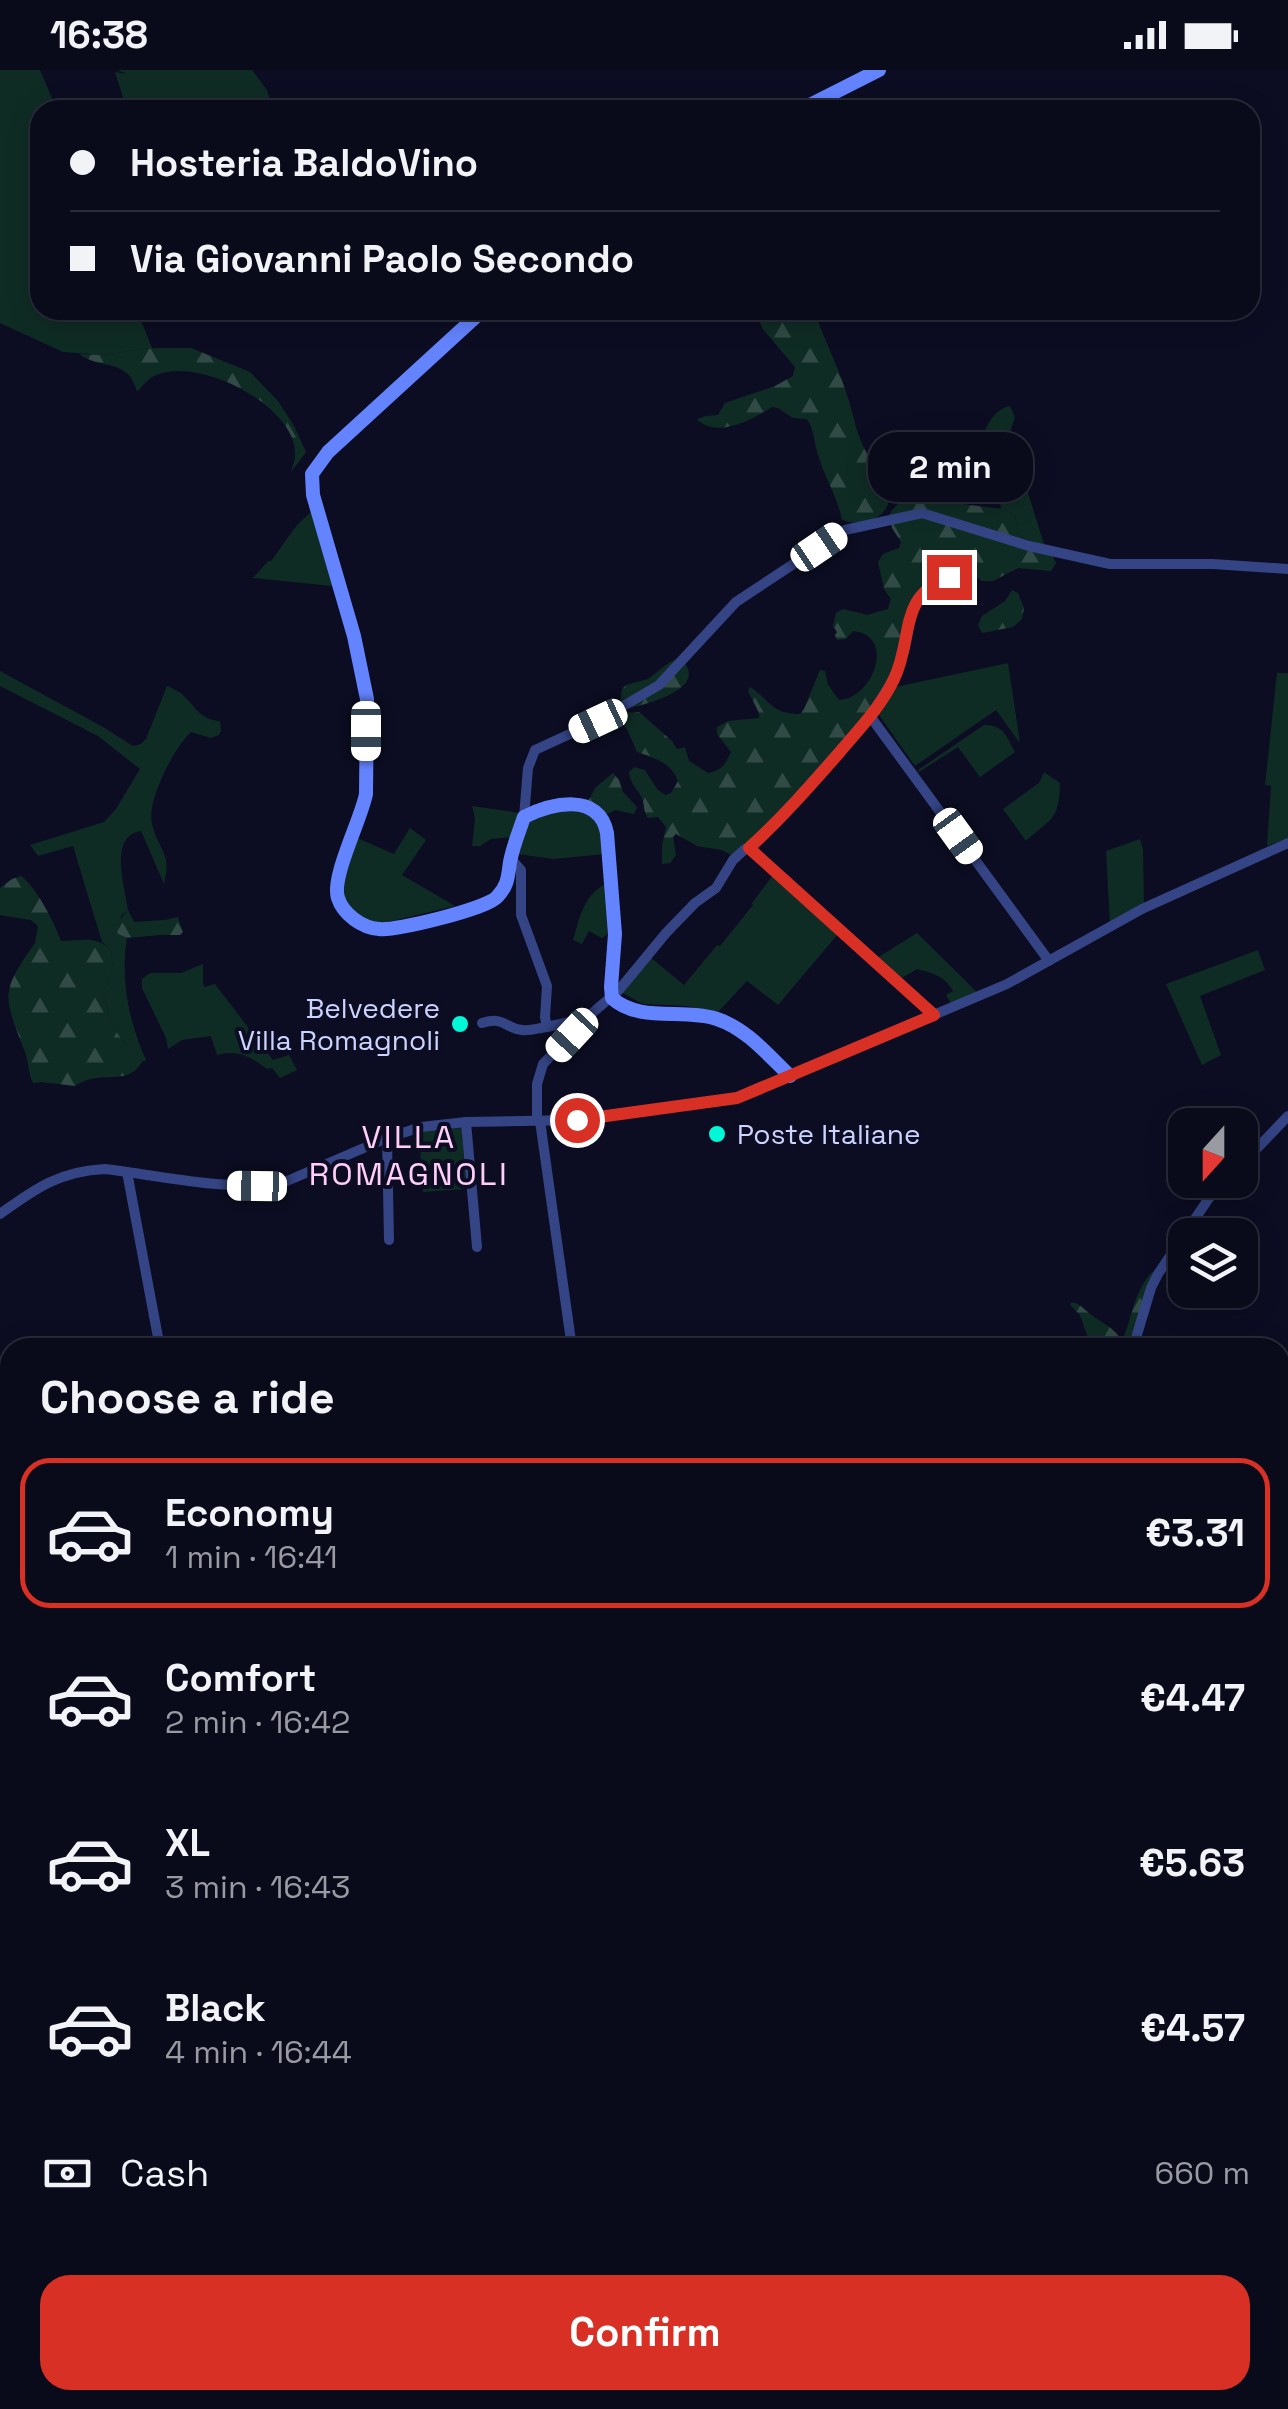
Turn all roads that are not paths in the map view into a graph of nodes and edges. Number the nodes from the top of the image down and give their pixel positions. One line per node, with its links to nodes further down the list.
1 (878, 70): 2 (street)
2 (820, 100)
3 (472, 320): 10 (street)
4 (1288, 569): 7 (street)
5 (949, 577): 6 (street)
6 (870, 716): 9 (street); 11 (street)
7 (524, 817): 10 (street); 12 (street)
8 (1288, 843): 11 (street)
9 (749, 848): 12 (street); 13 (street)
10 (511, 859): 16 (street)
11 (1049, 961): 13 (street)
12 (612, 998): 14 (street); 17 (street)
13 (934, 1015): 17 (street)
14 (588, 1017): 16 (street); 19 (street)
15 (482, 1023): 16 (street)
16 (548, 1027)
17 (790, 1076): 19 (street)
18 (1288, 1116): 22 (street)
19 (539, 1121): 20 (street); 29 (street)
20 (466, 1122): 21 (street); 27 (street)
21 (387, 1138): 23 (street); 26 (street)
22 (1258, 1147)
23 (127, 1172): 25 (street); 28 (street)
24 (1209, 1198): 30 (street)
25 (0, 1214)
26 (389, 1240)
27 (477, 1246)
28 (158, 1338)
29 (571, 1338)
30 (1136, 1338)

